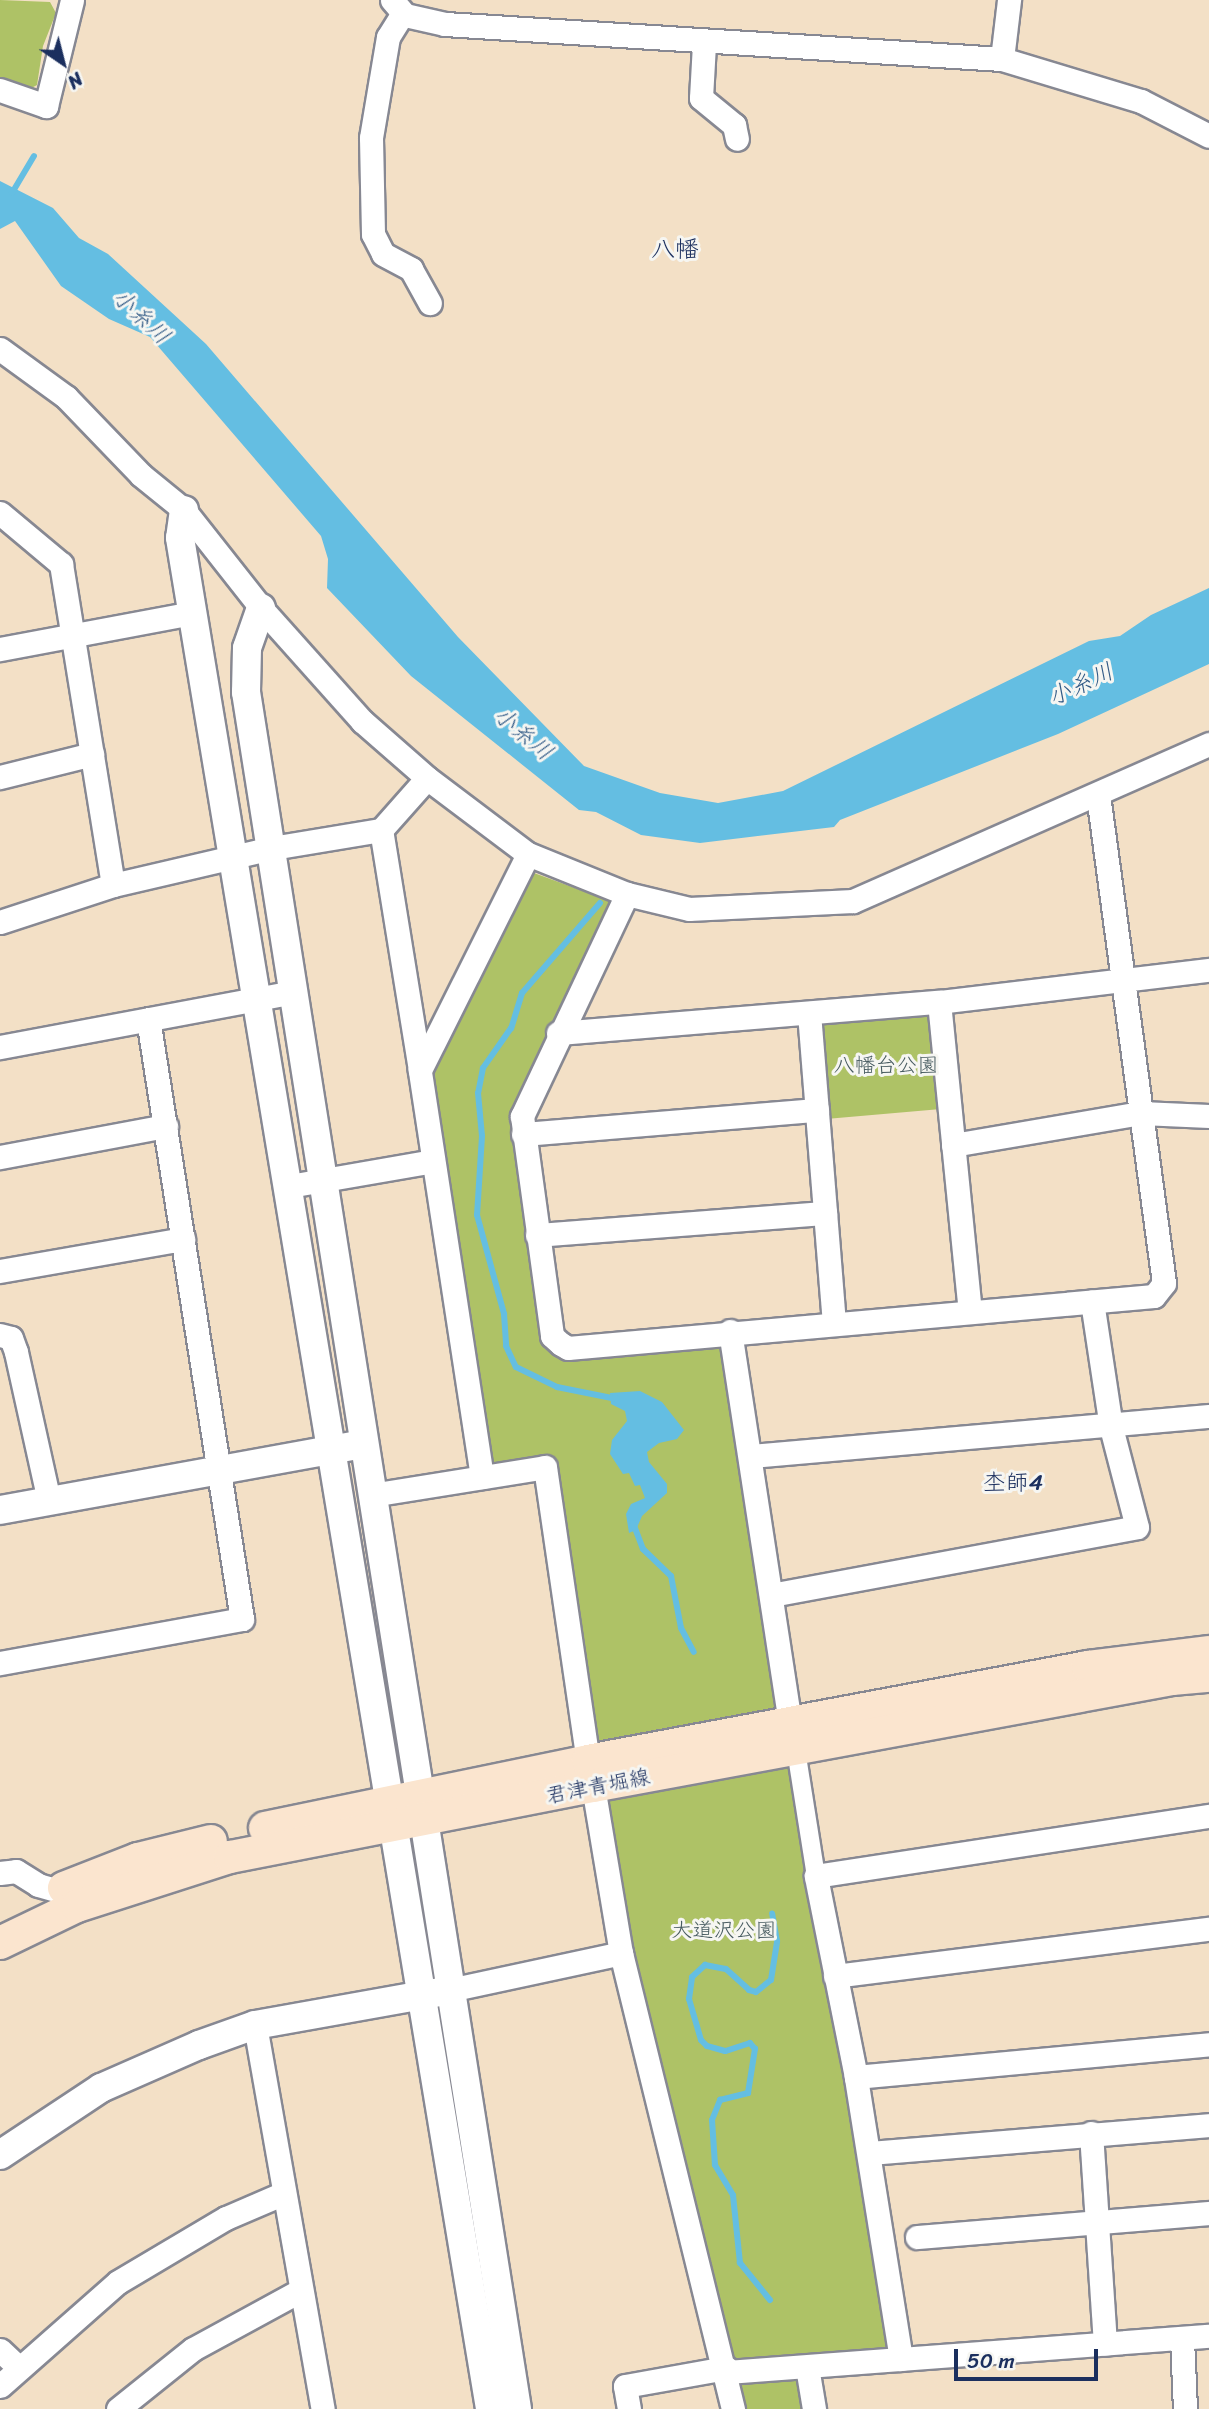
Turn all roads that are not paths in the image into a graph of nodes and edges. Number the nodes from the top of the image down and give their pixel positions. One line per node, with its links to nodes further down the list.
1 (72, 0): 6 (street)
2 (1009, 0): 5 (street)
3 (397, 6): 4 (street); 9 (street)
4 (704, 44): 5 (street); 8 (street)
5 (1002, 60): 7 (street)
6 (0, 90)
7 (1209, 136)
8 (737, 139)
9 (430, 303)
10 (0, 349): 11 (street)
11 (184, 510): 13 (street); 14 (street)
12 (0, 513): 15 (street)
13 (261, 608): 20 (street); 23 (street)
14 (192, 613): 15 (street); 25 (street)
15 (73, 636): 16 (street); 18 (street)
16 (0, 649)
17 (1209, 744): 21 (street)
18 (92, 754): 19 (street); 26 (street)
19 (0, 777)
20 (427, 778): 22 (street); 24 (street)
21 (1098, 794): 27 (street); 30 (street)
22 (381, 830): 23 (street); 38 (street)
23 (272, 849): 25 (street); 31 (street)
24 (528, 854): 27 (street); 38 (street)
25 (234, 857): 26 (street); 32 (street)
26 (113, 885): 28 (street)
27 (627, 894): 36 (street)
28 (0, 922)
29 (1209, 970): 30 (street)
30 (1124, 983): 33 (street); 40 (street)
31 (294, 992): 32 (street); 47 (street)
32 (257, 999): 35 (street); 48 (street)
33 (939, 1002): 34 (street); 44 (street)
34 (809, 1013): 36 (street); 39 (street)
35 (148, 1019): 37 (street); 42 (street)
36 (558, 1033): 43 (street)
37 (0, 1046)
38 (419, 1070): 46 (street)
39 (817, 1110): 43 (street); 49 (street)
40 (1141, 1113): 41 (street); 44 (street); 53 (street)
41 (1209, 1116)
42 (166, 1126): 45 (street); 51 (street)
43 (523, 1135): 50 (street)
44 (953, 1144): 54 (street)
45 (0, 1157)
46 (433, 1161): 47 (street); 64 (street)
47 (321, 1180): 48 (street); 60 (street)
48 (289, 1186): 61 (street)
49 (825, 1213): 50 (street); 55 (street)
50 (537, 1235): 56 (street)
51 (183, 1239): 52 (street); 63 (street)
52 (0, 1271)
53 (1092, 1301): 54 (street); 59 (street)
54 (970, 1311): 55 (street)
55 (834, 1321): 56 (street)
56 (730, 1331): 62 (street)
57 (0, 1335): 66 (street)
58 (1209, 1416): 59 (street)
59 (1111, 1427): 62 (street); 68 (street)
60 (362, 1444): 61 (street); 65 (street)
61 (334, 1450): 63 (street); 74 (street)
62 (751, 1457): 68 (street)
63 (220, 1470): 66 (street); 70 (street)
64 (482, 1477): 65 (street); 73 (street)
65 (371, 1496): 74 (street)
66 (49, 1501): 67 (street)
67 (0, 1510)
68 (771, 1595): 72 (street)
69 (1209, 1652): 72 (main road, 君津青堀線)
70 (0, 1663)
71 (1209, 1676): 72 (main road, 君津青堀線)
72 (793, 1737): 73 (main road, 君津青堀線); 77 (street)
73 (591, 1773): 74 (main road, 君津青堀線); 82 (street)
74 (407, 1811): 78 (main road, 君津青堀線); 81 (main road, 君津青堀線); 84 (street)
75 (1209, 1816): 77 (street)
76 (0, 1874): 78 (street)
77 (816, 1876): 83 (street)
78 (58, 1891): 79 (main road, 君津青堀線)
79 (0, 1918)
80 (1209, 1929): 83 (street)
81 (0, 1942)
82 (621, 1953): 84 (street); 104 (street)
83 (835, 1976): 87 (street)
84 (436, 1992): 85 (street); 108 (street); 109 (street)
85 (255, 2025): 91 (street); 92 (street)
86 (1209, 2044): 87 (street)
87 (856, 2077): 90 (street)
88 (1209, 2125): 89 (street)
89 (1091, 2133): 90 (street); 94 (street)
90 (869, 2153): 101 (street)
91 (0, 2155)
92 (284, 2193): 96 (street); 102 (street)
93 (1209, 2213): 94 (street)
94 (1097, 2222): 95 (street); 99 (street)
95 (917, 2237)
96 (302, 2290): 106 (street); 107 (street)
97 (1209, 2336): 98 (street)
98 (1182, 2338): 99 (street); 113 (street)
99 (1105, 2344): 101 (street)
100 (0, 2350): 102 (street)
101 (901, 2359): 103 (street)
102 (18, 2367): 105 (street)
103 (807, 2367): 104 (street); 112 (street)
104 (726, 2370): 110 (street); 111 (street)
105 (0, 2386)
106 (118, 2409)
107 (323, 2409)
108 (490, 2409)
109 (517, 2409)
110 (629, 2409)
111 (733, 2409)
112 (814, 2409)
113 (1185, 2409)

